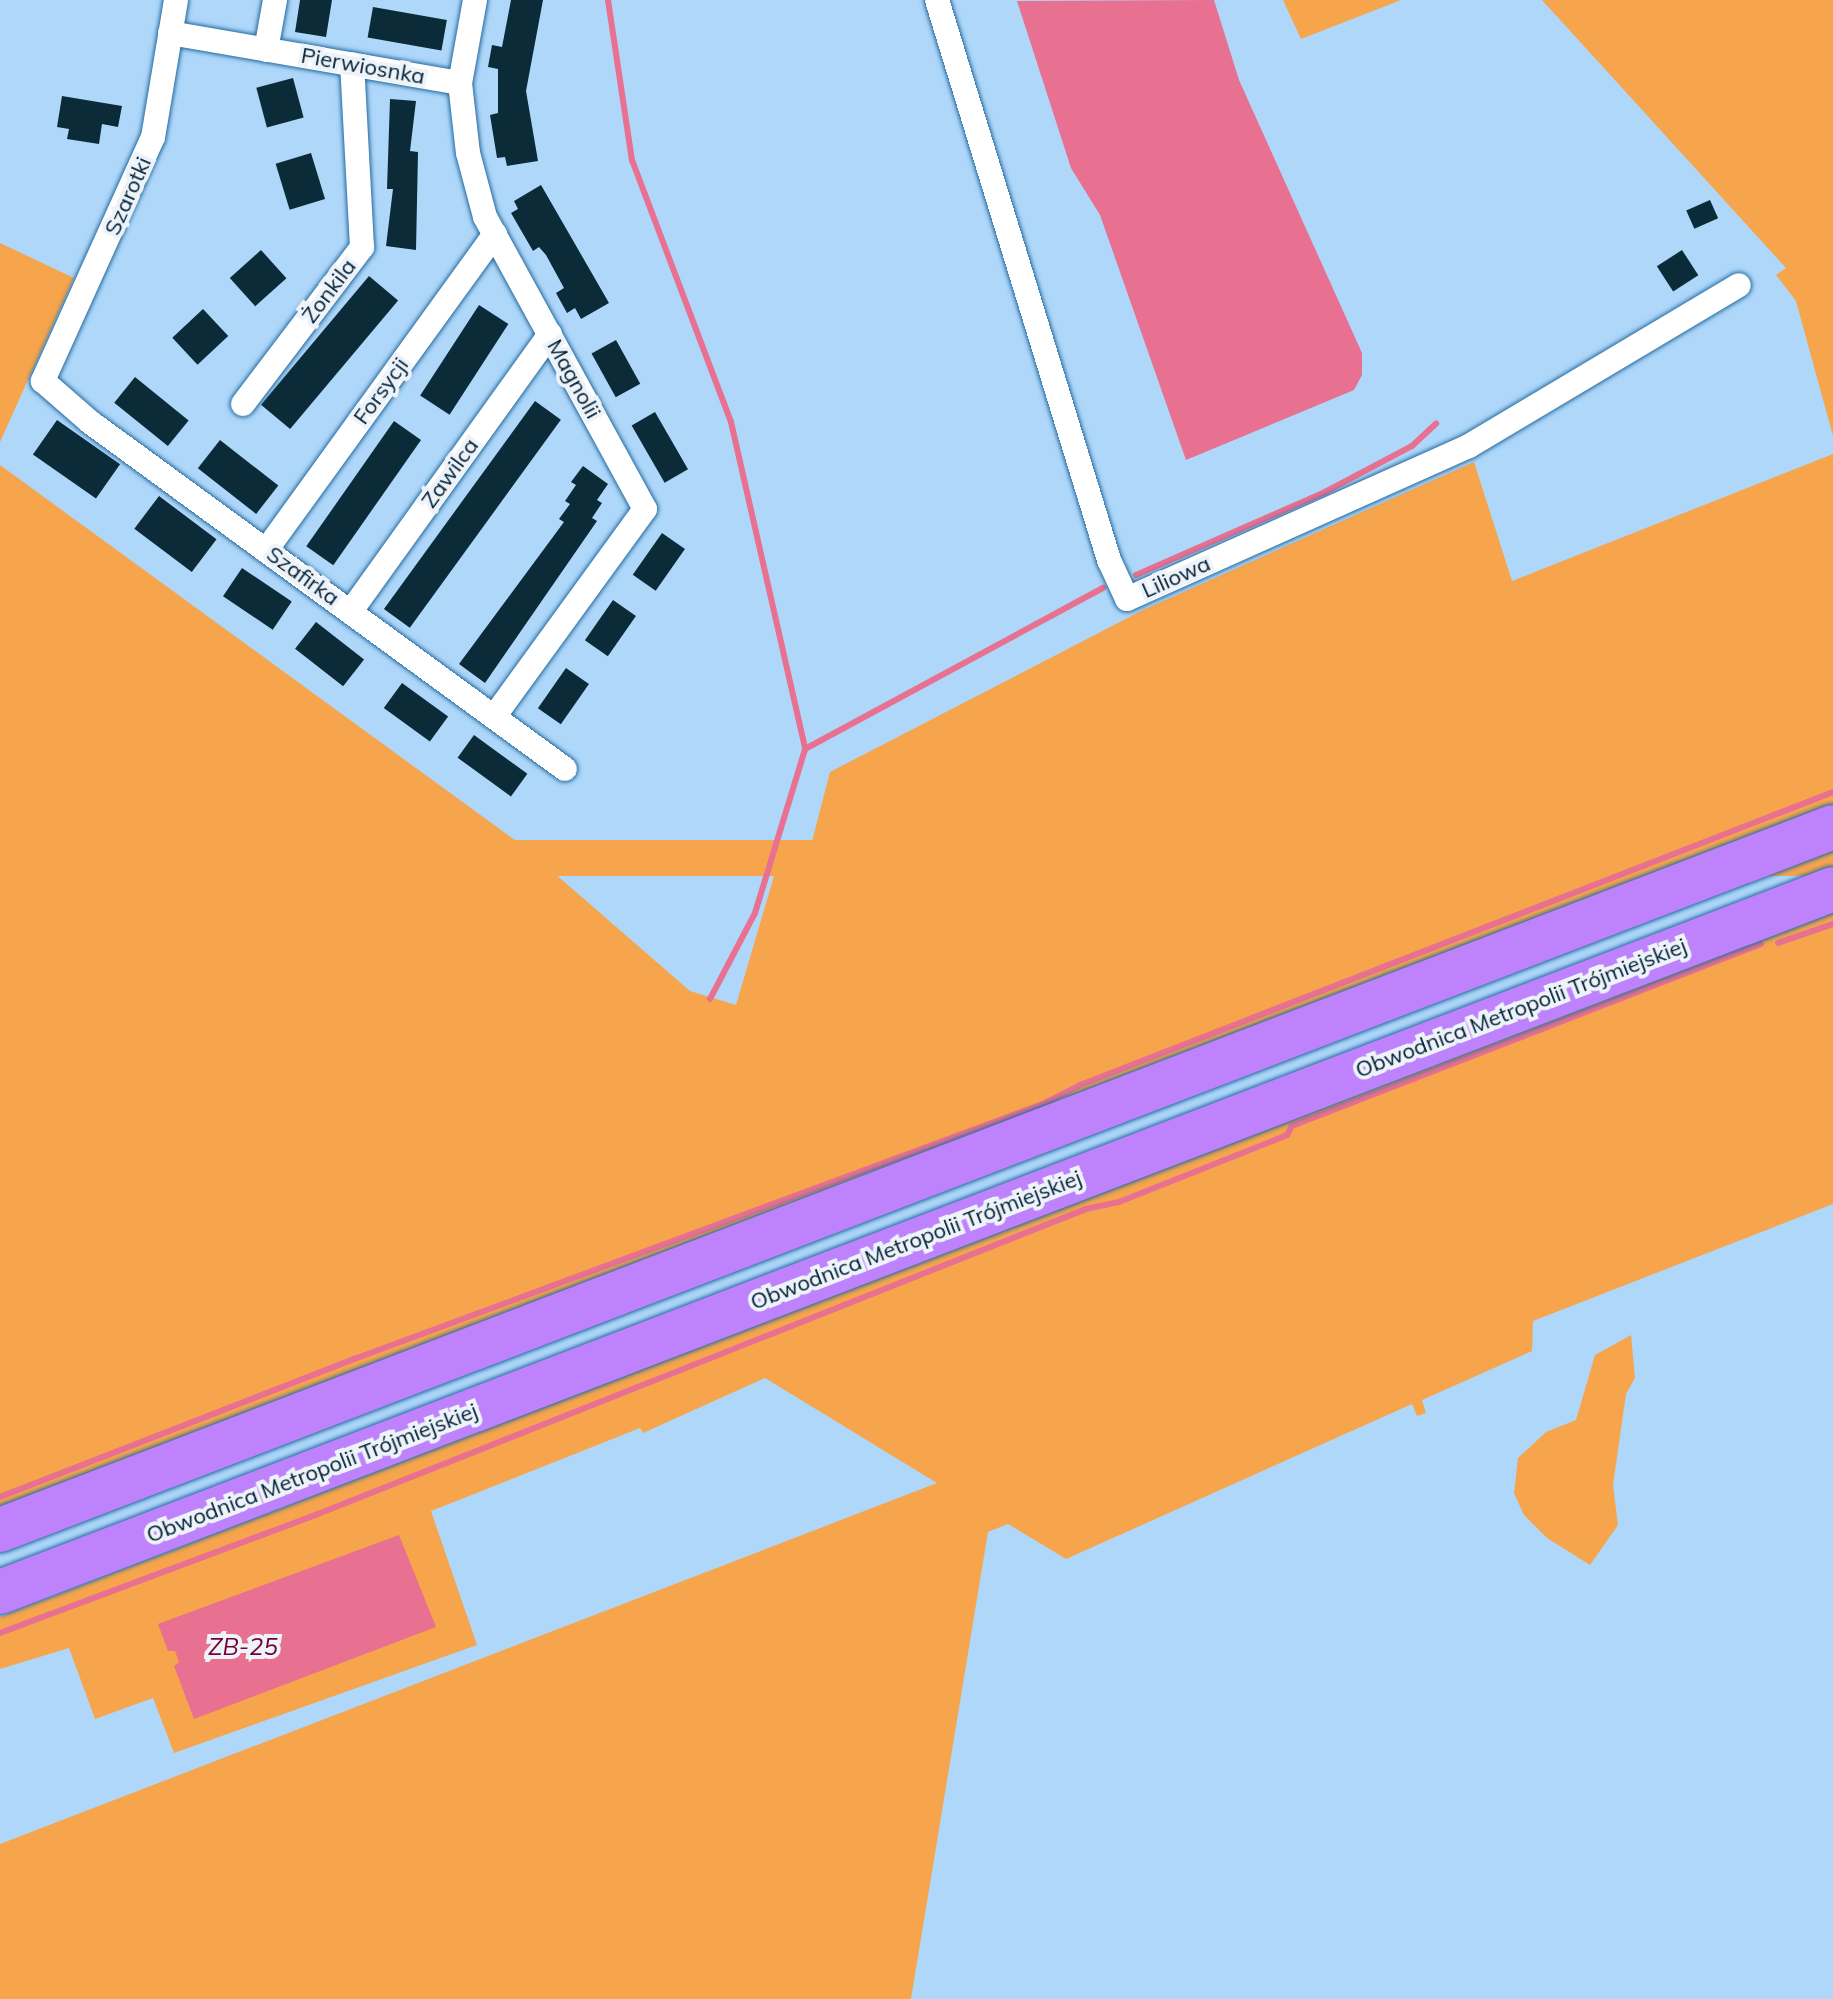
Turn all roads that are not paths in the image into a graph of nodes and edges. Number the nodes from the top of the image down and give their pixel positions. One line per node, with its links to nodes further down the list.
1 (176, 0): 5 (street, Szarotki)
2 (275, 0): 6 (street)
3 (475, 0): 8 (street, Magnolii)
4 (937, 0): 10 (street, Liliowa)
5 (170, 33): 6 (street, Pierwiosnka); 12 (street, Szarotki)
6 (266, 50): 7 (street, Pierwiosnka)
7 (352, 64): 8 (street, Pierwiosnka); 13 (street, Żonkila)
8 (460, 83): 9 (street, Magnolii)
9 (495, 234): 11 (street, Magnolii); 14 (street, Forsycji)
10 (1739, 285)
11 (550, 334): 15 (street, Zawilca); 16 (street, Magnolii)
12 (43, 381): 14 (street, Szafirka)
13 (243, 404)
14 (267, 549): 15 (street, Szafirka)
15 (351, 611): 16 (street, Szafirka)
16 (494, 717): 17 (street, Szafirka)
17 (565, 769)
18 (1833, 827): 20 (highway)
19 (1833, 889): 21 (highway, Obwodnica Metropolii Trójmiejskiej)
20 (0, 1530)
21 (0, 1592)

